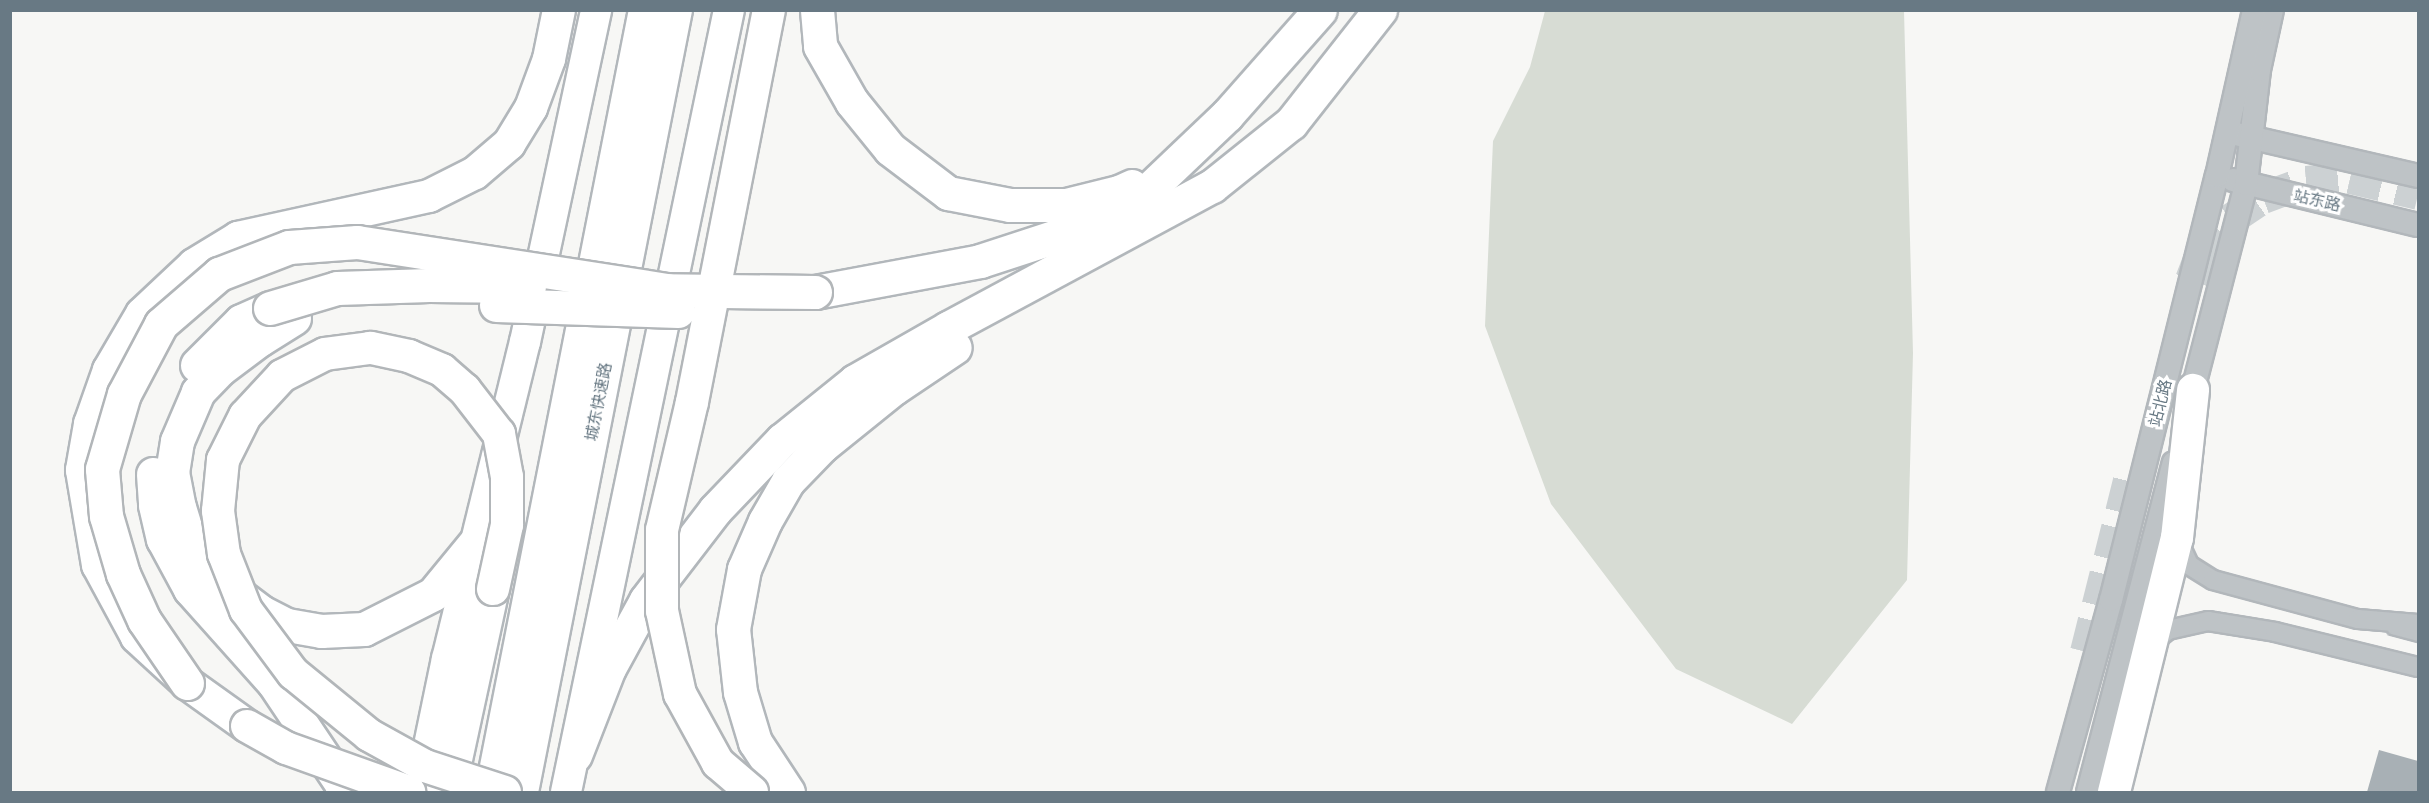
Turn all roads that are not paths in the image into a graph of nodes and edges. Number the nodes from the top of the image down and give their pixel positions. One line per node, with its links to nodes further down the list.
1 (559, 10): 32 (highway, bridge)
2 (596, 10): 26 (main road)
3 (645, 10): 38 (highway, 城东快速路)
4 (676, 10): 40 (highway, 城东快速路)
5 (729, 10): 33 (main road)
6 (769, 10): 42 (highway, bridge)
7 (817, 10): 12 (highway)
8 (1320, 10): 12 (highway)
9 (1380, 10): 19 (highway)
10 (2254, 10): 13 (street, 站北路)
11 (2272, 10): 14 (street, 站北路)
12 (1227, 115): 22 (highway)
13 (2226, 131): 14 (street); 15 (street, 站北路)
14 (2250, 138): 16 (street); 17 (street, 站北路)
15 (2217, 176): 17 (street, 站东路); 44 (street, 站北路)
16 (2418, 176)
17 (2246, 184): 18 (street, 站东路); 24 (street, 站北路)
18 (2418, 225)
19 (1112, 239): 20 (highway); 22 (highway)
20 (1046, 275): 33 (highway); 43 (highway)
21 (668, 290): 22 (highway, bridge); 23 (highway, bridge); 32 (highway, bridge)
22 (819, 301): 23 (highway, bridge)
23 (282, 313): 26 (highway); 34 (highway)
24 (2193, 390): 25 (highway); 45 (street, 站北路)
25 (2177, 538): 27 (street); 30 (highway)
26 (474, 544): 36 (main road)
27 (2358, 619): 28 (street); 29 (lane)
28 (2418, 624)
29 (2418, 636)
30 (2151, 645): 31 (street); 45 (highway)
31 (2418, 667)
32 (187, 683): 35 (highway, bridge)
33 (575, 755): 41 (main road)
34 (344, 792)
35 (409, 792)
36 (420, 792)
37 (449, 792): 39 (highway, bridge)
38 (491, 792)
39 (505, 792)
40 (522, 792)
41 (567, 792)
42 (752, 792)
43 (788, 792)
44 (2058, 792)
45 (2105, 792)

